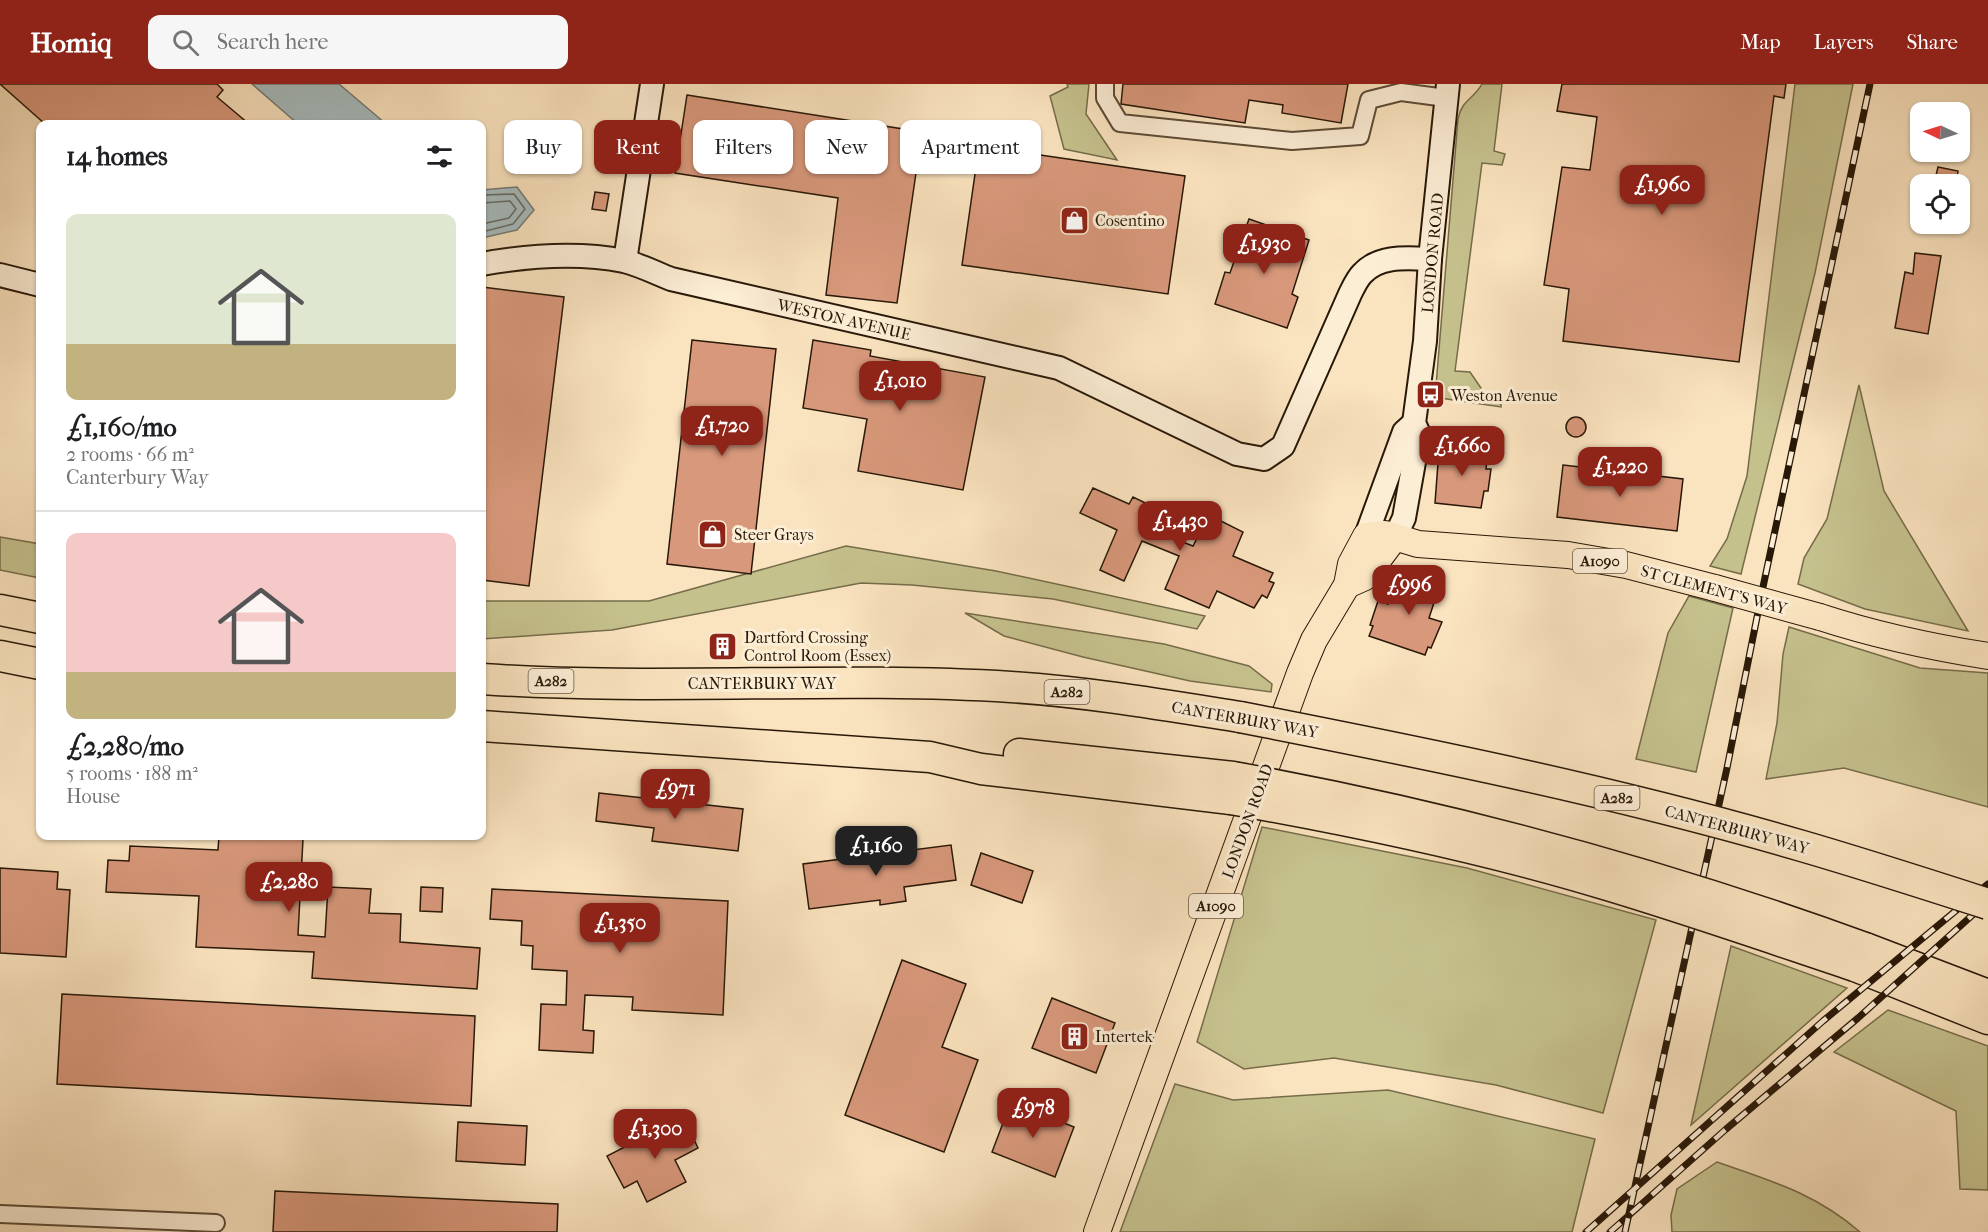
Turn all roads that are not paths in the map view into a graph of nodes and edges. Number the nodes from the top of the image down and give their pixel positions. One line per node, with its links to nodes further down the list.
1 (652, 84): 6 (street)
2 (1106, 84): 3 (street)
3 (1396, 88): 4 (street)
4 (1447, 91): 5 (street, LONDON ROAD)
5 (1430, 259): 6 (street, WESTON AVENUE); 10 (street, LONDON ROAD)
6 (625, 261): 7 (street, WESTON AVENUE)
7 (486, 263)
8 (0, 274): 9 (street)
9 (36, 284)
10 (1414, 423): 11 (street, LONDON ROAD); 12 (street, LONDON ROAD)
11 (1366, 536): 12 (main road, ST CLEMENT'S WAY / A1090); 13 (main road, LONDON ROAD / A1090)
12 (1395, 537): 13 (main road, LONDON ROAD / A1090); 17 (main road, ST CLEMENT'S WAY / A1090, bridge)
13 (1347, 585): 27 (main road, LONDON ROAD / A1090)
14 (0, 610): 15 (highway)
15 (36, 617)
16 (0, 656): 18 (highway)
17 (1988, 656)
18 (36, 663)
19 (486, 679): 21 (highway, CANTERBURY WAY / A282, bridge)
20 (486, 726): 22 (highway, bridge)
21 (1988, 904)
22 (1940, 988): 23 (highway); 24 (highway)
23 (1988, 994)
24 (1988, 1019)
25 (0, 1214): 26 (street)
26 (216, 1223)
27 (1097, 1232)

